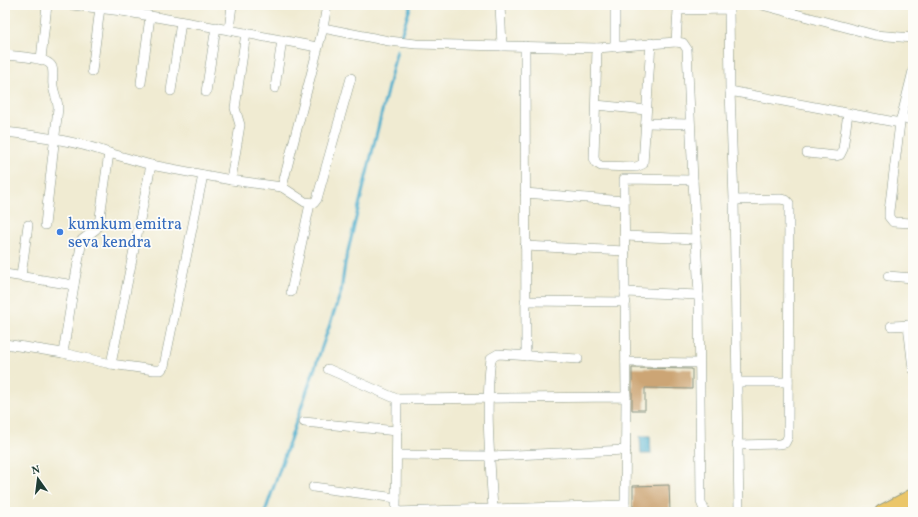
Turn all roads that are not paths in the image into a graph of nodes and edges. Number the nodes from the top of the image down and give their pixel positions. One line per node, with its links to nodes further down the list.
1 (47, 5): 28 (street)
2 (72, 5): 9 (street)
3 (232, 5): 16 (street)
4 (327, 5): 15 (street)
5 (500, 5): 22 (street)
6 (615, 5): 25 (street)
7 (762, 5): 18 (street)
8 (729, 7): 11 (street); 35 (street)
9 (100, 8): 10 (street); 29 (street)
10 (123, 8): 12 (street)
11 (678, 8): 20 (street)
12 (150, 17): 13 (street); 32 (street)
13 (181, 22): 14 (street); 34 (street)
14 (216, 27): 16 (street); 36 (street)
15 (323, 28): 22 (street); 24 (street)
16 (229, 30): 17 (street)
17 (246, 33): 19 (street); 52 (street)
18 (913, 38)
19 (282, 40): 24 (street); 33 (street)
20 (676, 42): 21 (street); 43 (street)
21 (651, 44): 25 (street); 38 (street)
22 (502, 46): 23 (street)
23 (525, 46): 26 (street); 55 (street)
24 (317, 47): 54 (street)
25 (615, 47): 26 (street)
26 (597, 48): 37 (street)
27 (5, 55): 28 (street)
28 (40, 59): 45 (street)
29 (92, 71)
30 (913, 74): 40 (street)
31 (351, 78): 58 (street)
32 (141, 83)
33 (275, 88)
34 (171, 91)
35 (730, 91): 39 (street); 56 (street)
36 (206, 92)
37 (596, 105): 38 (street); 49 (street)
38 (646, 110): 42 (street)
39 (848, 113): 40 (street); 47 (street)
40 (901, 120): 41 (street); 59 (street)
41 (913, 120)
42 (646, 123): 43 (street); 49 (street)
43 (690, 124): 53 (street)
44 (5, 132): 45 (street)
45 (54, 140): 46 (street); 61 (street)
46 (109, 153): 48 (street); 70 (street)
47 (807, 153)
48 (151, 165): 50 (street); 84 (street)
49 (624, 167): 51 (street)
50 (203, 175): 52 (street); 84 (street)
51 (624, 179): 53 (street); 57 (street)
52 (231, 180): 54 (street)
53 (693, 180): 63 (street)
54 (282, 187): 58 (street)
55 (525, 193): 57 (street); 64 (street)
56 (734, 200): 87 (street); 88 (street)
57 (624, 201): 62 (street)
58 (310, 204): 71 (street)
59 (913, 223)
60 (28, 225): 67 (street)
61 (45, 225)
62 (625, 236): 63 (street); 65 (street)
63 (696, 239): 73 (street)
64 (525, 246): 65 (street); 74 (street)
65 (625, 251): 72 (street)
66 (5, 274): 67 (street)
67 (21, 276): 70 (street)
68 (888, 276): 69 (street)
69 (913, 278)
70 (74, 285): 79 (street)
71 (291, 292)
72 (626, 292): 73 (street); 75 (street)
73 (699, 295): 83 (street)
74 (525, 301): 75 (street); 80 (street)
75 (626, 302): 82 (street)
76 (911, 325): 77 (street); 86 (street)
77 (891, 326)
78 (5, 344): 79 (street)
79 (63, 353): 84 (street)
80 (526, 356): 81 (street); 91 (street)
81 (578, 359)
82 (626, 362): 83 (street); 89 (street)
83 (699, 363): 104 (street)
84 (111, 364)
85 (328, 369): 90 (street)
86 (913, 369)
87 (737, 382): 88 (street); 94 (street)
88 (788, 382): 94 (street)
89 (626, 397): 91 (street); 95 (street)
90 (397, 399): 91 (street); 93 (street)
91 (489, 399): 97 (street)
92 (304, 422): 93 (street)
93 (397, 431): 96 (street)
94 (738, 445): 105 (street)
95 (626, 450): 97 (street); 102 (street)
96 (397, 455): 97 (street); 100 (street)
97 (490, 456): 101 (street)
98 (313, 487): 100 (street)
99 (913, 496): 106 (main road)
100 (396, 498): 103 (street)
101 (493, 509): 102 (street); 103 (street)
102 (625, 509)
103 (396, 512)
104 (705, 512)
105 (738, 512)
106 (882, 512)

